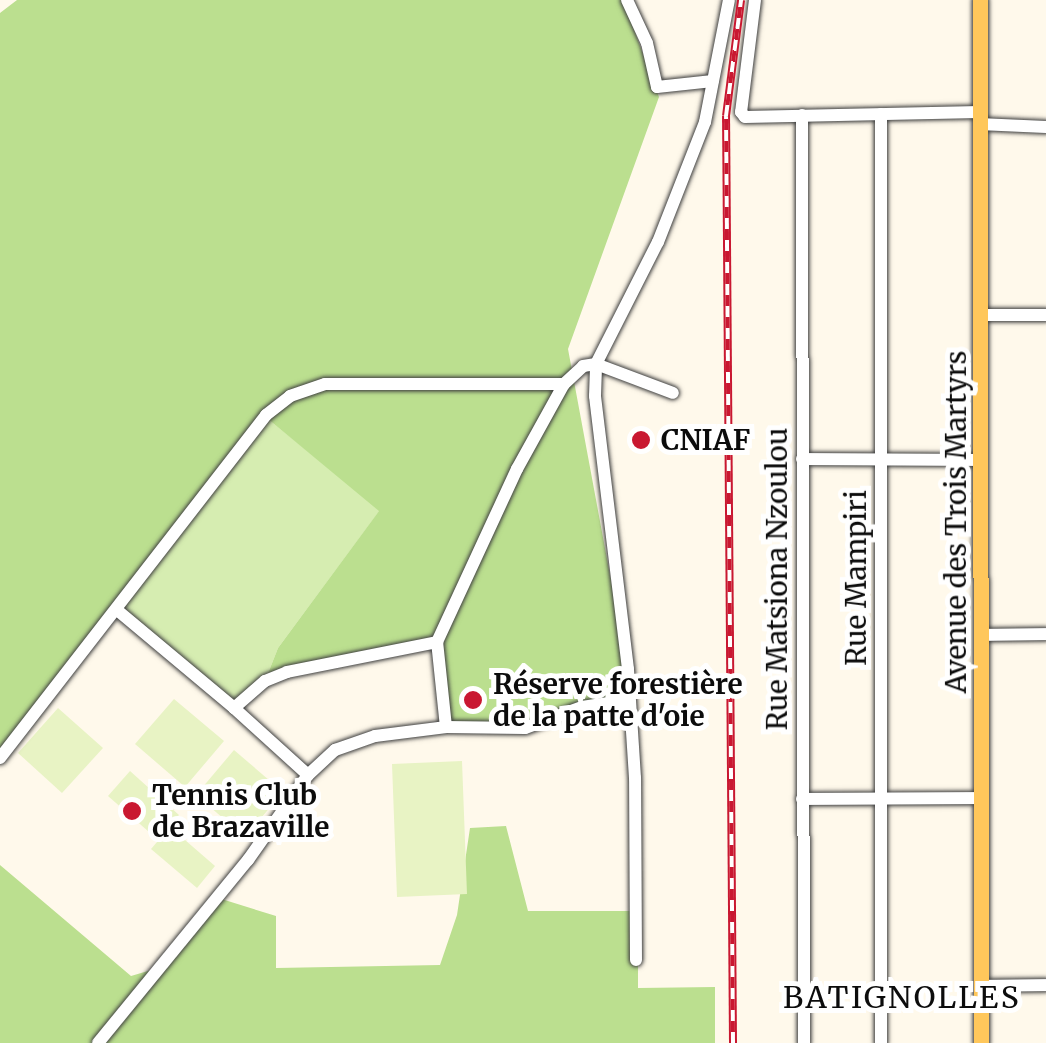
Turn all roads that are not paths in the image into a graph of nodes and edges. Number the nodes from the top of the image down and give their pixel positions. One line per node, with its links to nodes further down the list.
1 (627, 0): 5 (street)
2 (728, 0): 5 (street)
3 (755, 0): 7 (street)
4 (980, 0): 8 (main road, Avenue des Trois Martyrs)
5 (713, 80): 12 (street)
6 (881, 114): 7 (street); 8 (street); 16 (street, Rue Mampiri)
7 (802, 115): 15 (street, Rue Matsiona Nzoulou)
8 (979, 118): 9 (street); 10 (main road, Avenue des Trois Martyrs)
9 (1046, 128)
10 (980, 315): 11 (street); 17 (main road, Avenue des Trois Martyrs)
11 (1046, 315)
12 (596, 364): 13 (street); 14 (street); 22 (street)
13 (564, 384): 18 (street); 21 (street)
14 (673, 392)
15 (802, 458): 16 (street); 29 (street, Rue Matsiona Nzoulou)
16 (882, 458): 17 (street); 27 (street, Rue Mampiri)
17 (982, 460): 20 (main road, Avenue des Trois Martyrs)
18 (117, 610): 23 (street); 25 (street)
19 (1046, 634): 20 (street)
20 (982, 635): 28 (main road, Avenue des Trois Martyrs)
21 (437, 642): 23 (street); 24 (street)
22 (628, 700): 24 (street); 30 (street)
23 (234, 708): 26 (street)
24 (446, 727): 26 (street)
25 (0, 758)
26 (308, 775): 33 (street)
27 (882, 798): 28 (street); 29 (street); 35 (street, Rue Mampiri)
28 (982, 798): 32 (main road, Avenue des Trois Martyrs)
29 (802, 800): 34 (street, Rue Matsiona Nzoulou)
30 (636, 960)
31 (1046, 985): 32 (street)
32 (981, 986): 36 (main road, Avenue des Trois Martyrs)
33 (98, 1043)
34 (804, 1043)
35 (881, 1043)
36 (980, 1043)

